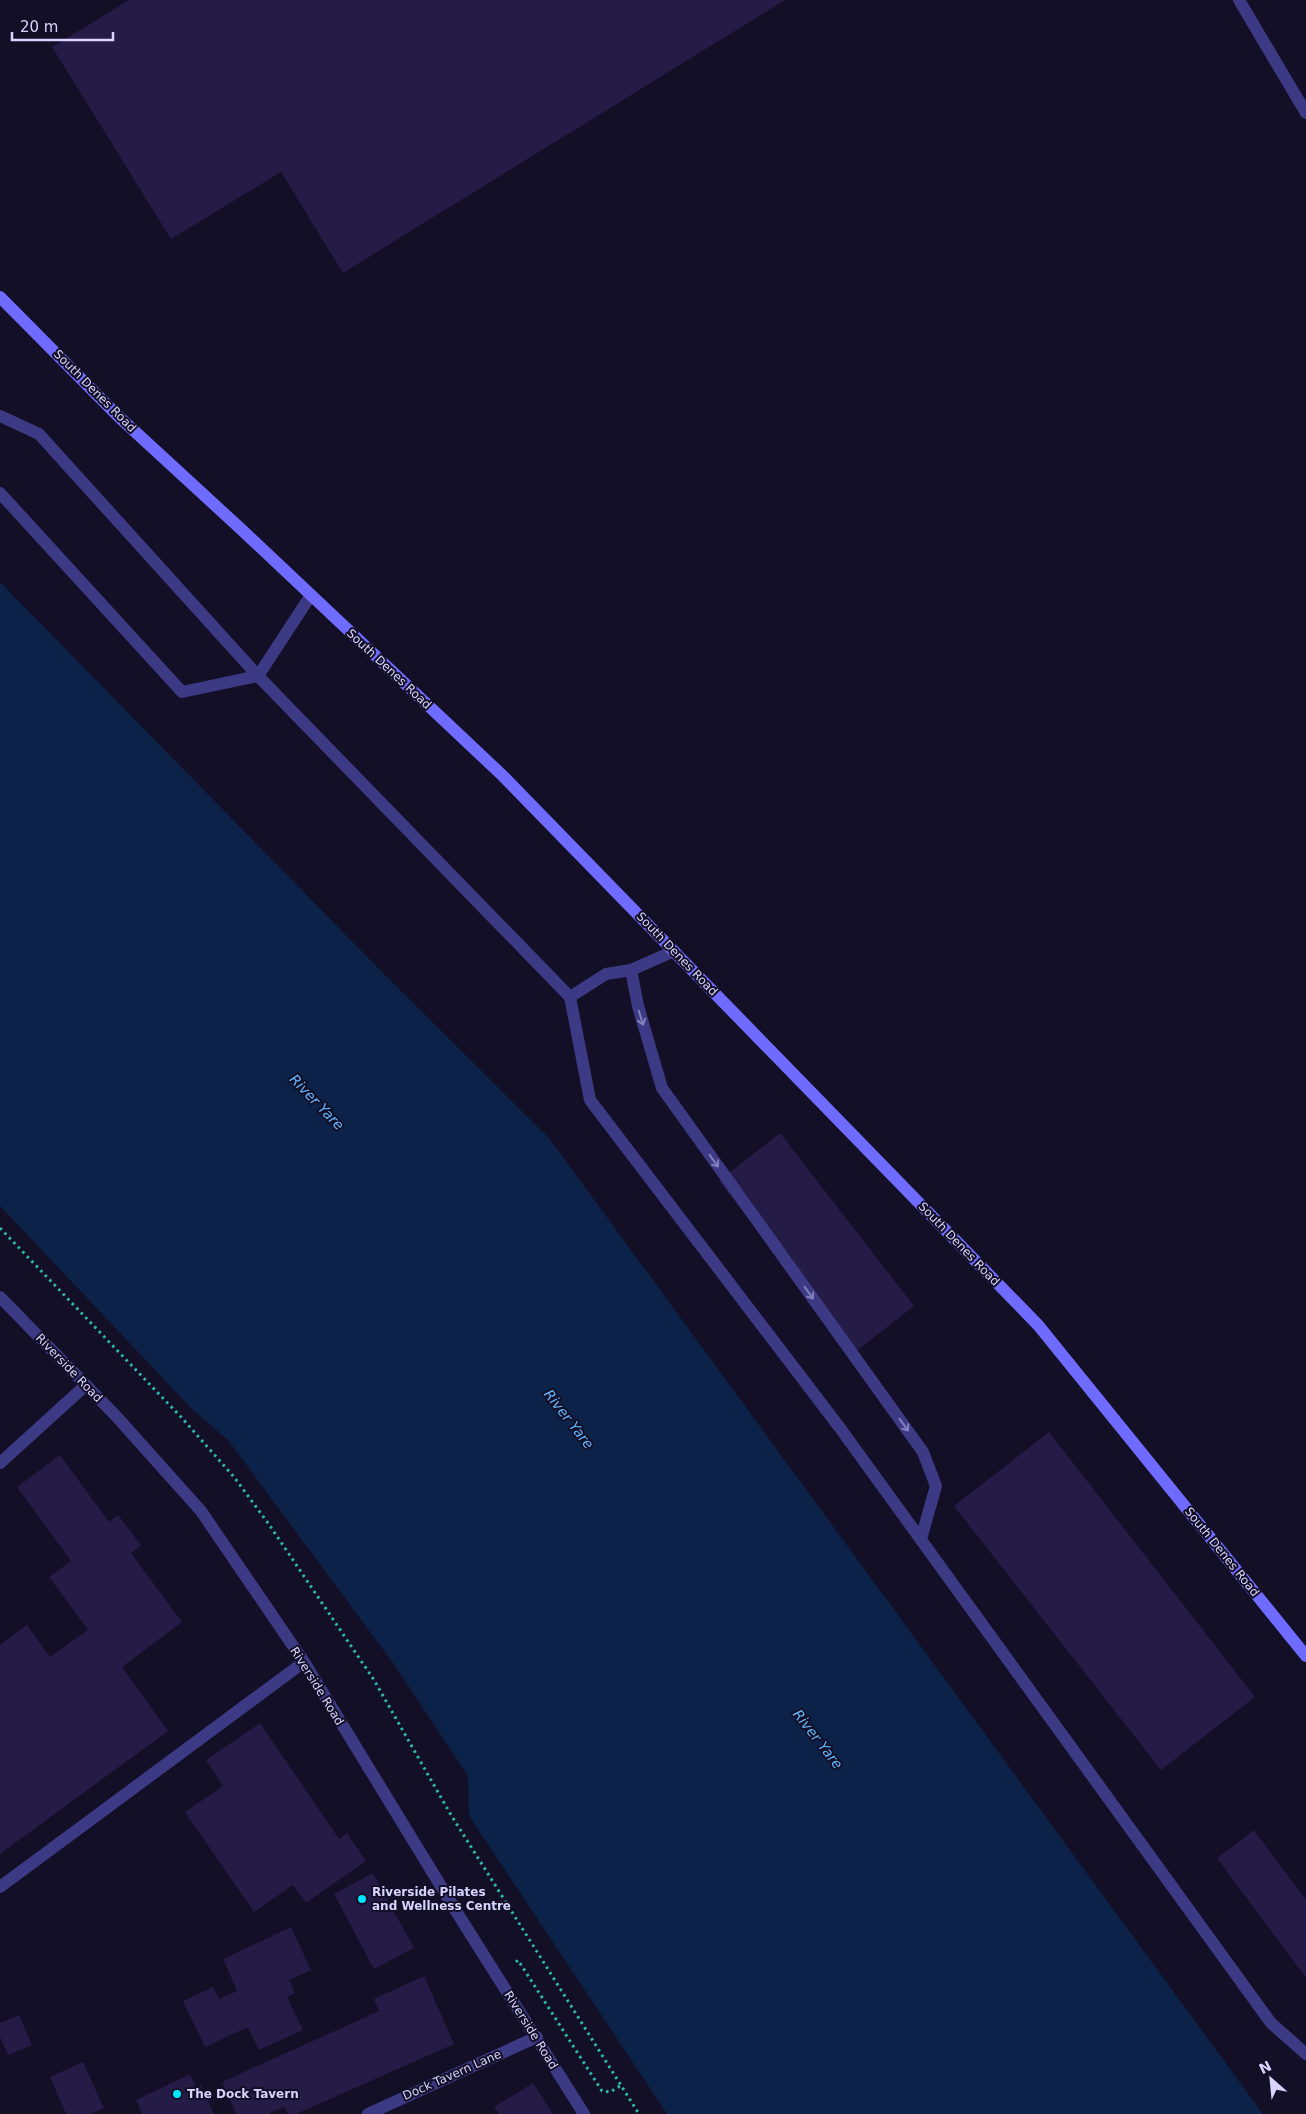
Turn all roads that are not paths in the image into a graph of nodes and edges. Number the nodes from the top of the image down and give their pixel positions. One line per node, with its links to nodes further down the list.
1 (1239, 0): 2 (street)
2 (1306, 113)
3 (0, 297): 6 (street, South Denes Road)
4 (0, 416): 7 (street)
5 (0, 493): 7 (street)
6 (311, 595): 7 (street); 8 (street, South Denes Road)
7 (258, 676): 10 (street)
8 (674, 951): 9 (street); 15 (street, South Denes Road)
9 (631, 970): 10 (street); 14 (street, one-way to 14)
10 (570, 997): 14 (street)
11 (0, 1297): 12 (street, Riverside Road)
12 (86, 1385): 13 (street); 16 (street, Riverside Road)
13 (0, 1463)
14 (921, 1538): 19 (street)
15 (1306, 1656)
16 (304, 1662): 17 (street); 18 (street, Riverside Road)
17 (0, 1887)
18 (537, 2037): 20 (street, Dock Tavern Lane); 21 (street, Riverside Road)
19 (1306, 2054)
20 (368, 2114)
21 (584, 2114)

